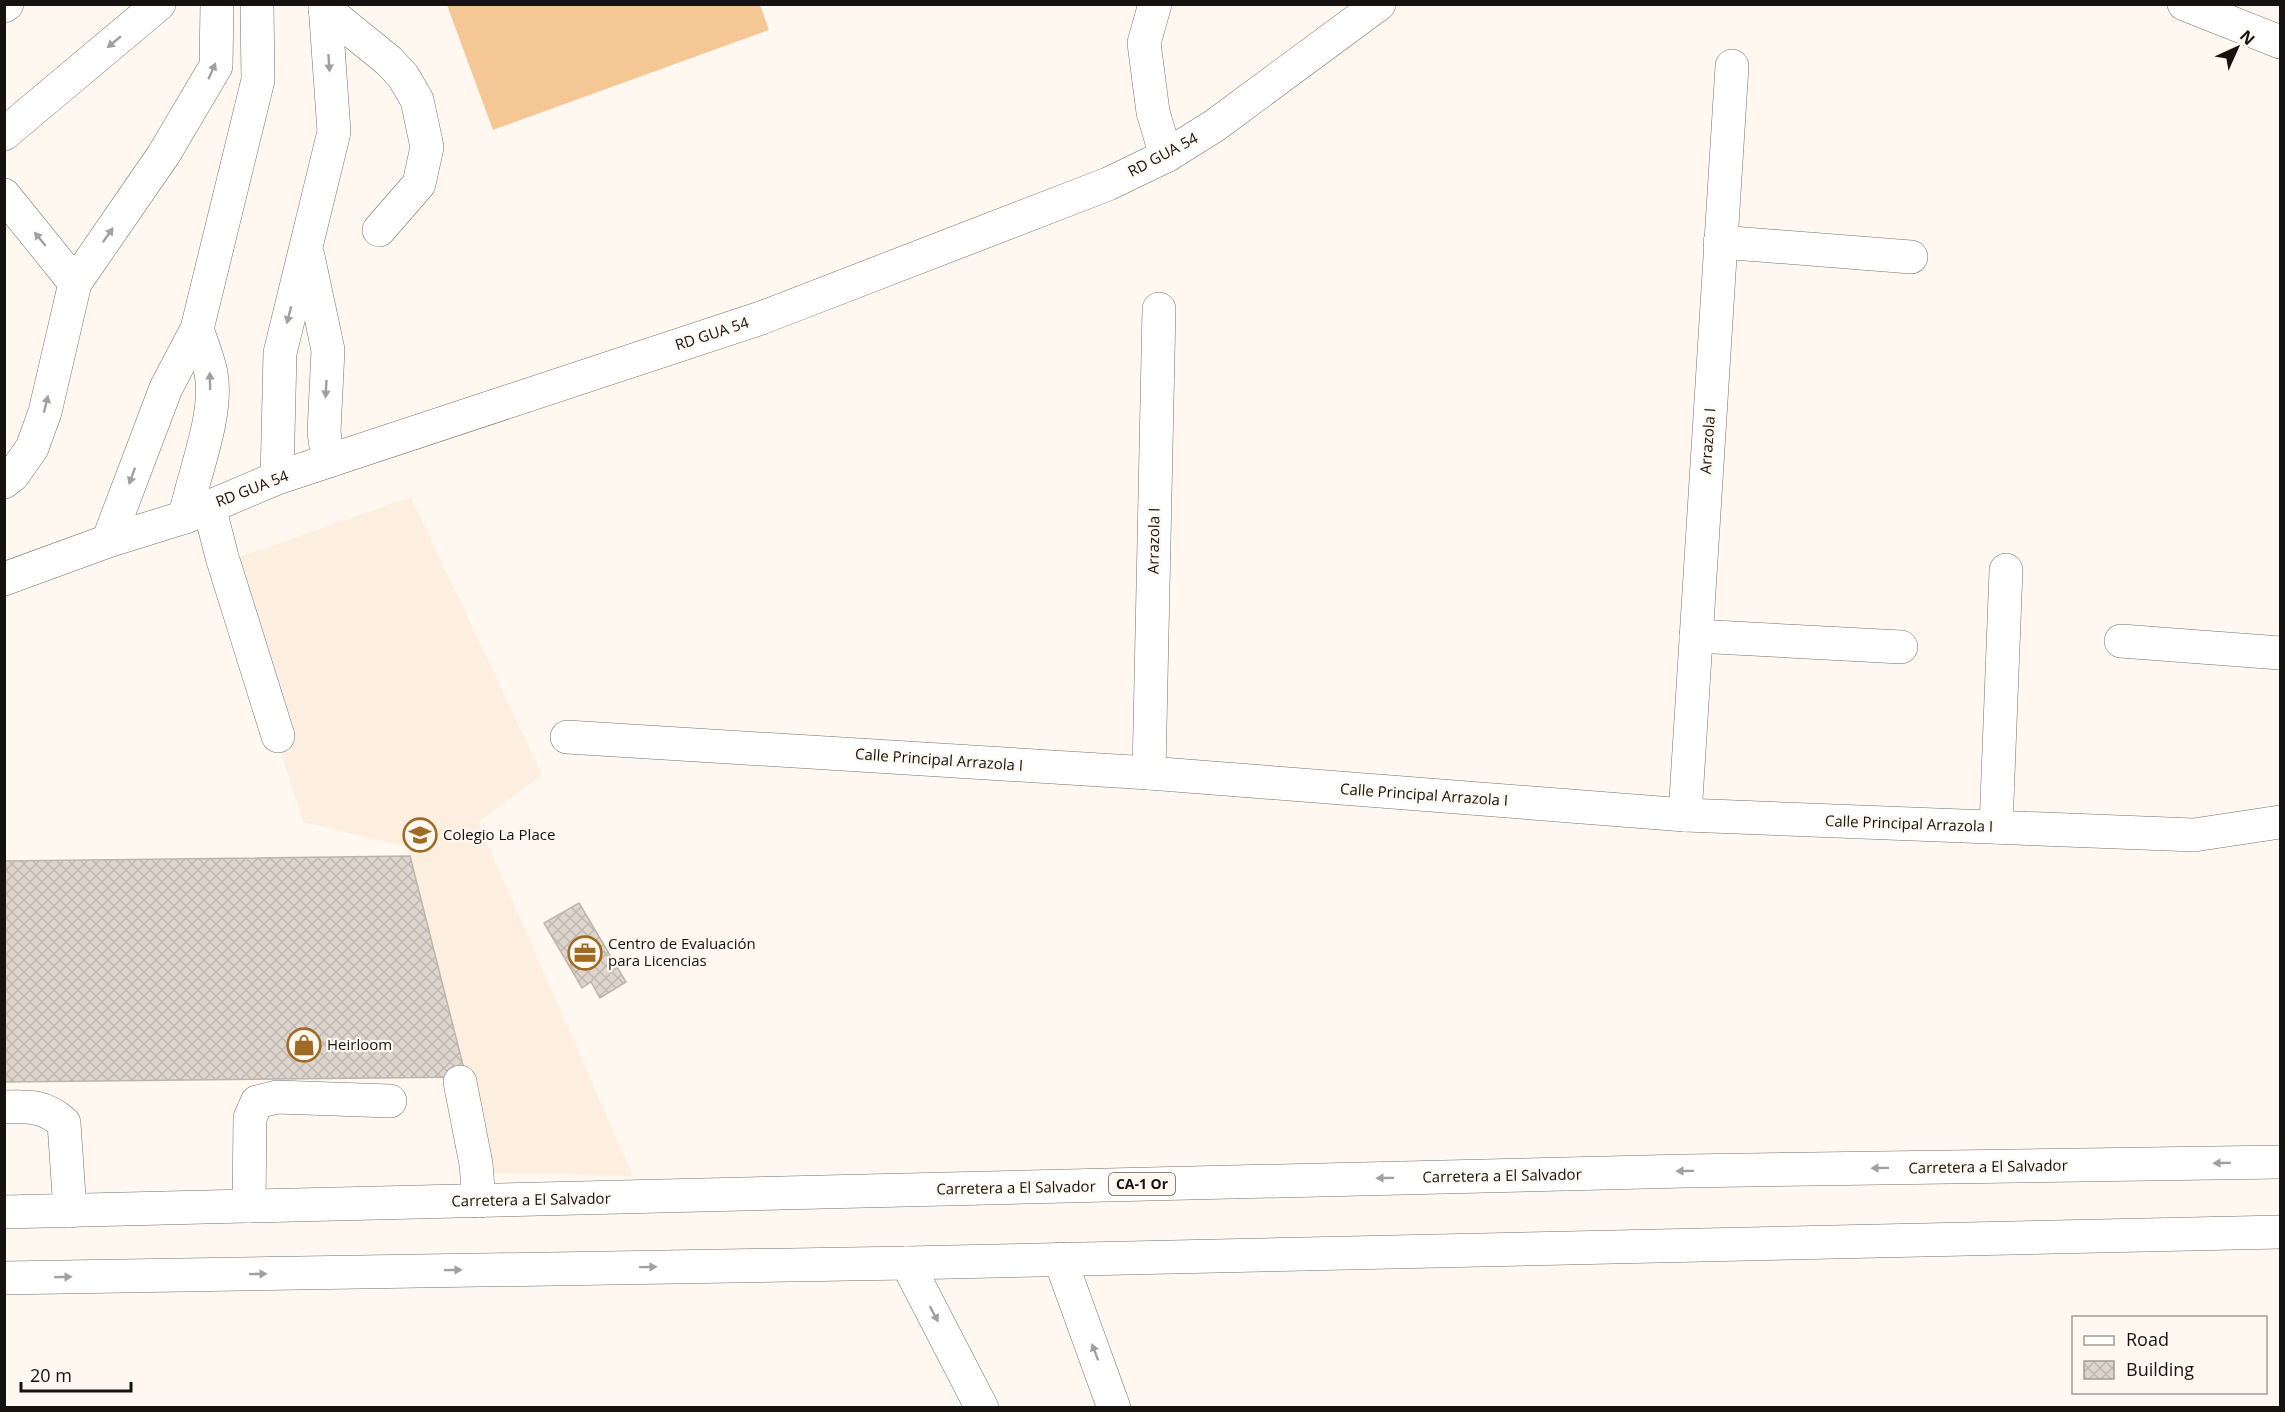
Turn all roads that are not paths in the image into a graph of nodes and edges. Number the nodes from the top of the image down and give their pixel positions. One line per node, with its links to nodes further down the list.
1 (159, 4): 10 (main road, one-way to 10)
2 (217, 4): 17 (main road, one-way to 2)
3 (257, 4): 19 (main road)
4 (1155, 4): 11 (main road)
5 (1379, 4): 11 (main road, RD GUA 54)
6 (2184, 4): 8 (main road)
7 (325, 7): 13 (main road); 15 (main road, one-way to 15)
8 (2280, 42)
9 (1732, 66): 14 (main road, Arrazola I)
10 (4, 134)
11 (1166, 156): 21 (main road, RD GUA 54)
12 (4, 195): 17 (main road, one-way to 12)
13 (379, 230)
14 (1720, 242): 16 (main road); 28 (main road, Arrazola I)
15 (306, 249): 21 (main road, one-way to 21); 22 (main road, one-way to 22)
16 (1911, 257)
17 (75, 283): 20 (main road, one-way to 17)
18 (1159, 309): 34 (main road, Arrazola I)
19 (197, 329): 24 (main road, one-way to 19); 25 (main road, one-way to 25)
20 (18, 451): 23 (main road)
21 (328, 461): 22 (main road, RD GUA 54)
22 (277, 478): 24 (main road, RD GUA 54)
23 (4, 482)
24 (197, 511): 25 (main road, RD GUA 54); 32 (main road)
25 (108, 541): 27 (main road, RD GUA 54)
26 (2006, 570): 37 (main road)
27 (4, 579)
28 (1696, 636): 30 (main road); 35 (main road, Arrazola I)
29 (2121, 641): 31 (main road)
30 (1902, 647)
31 (2280, 653)
32 (278, 736)
33 (567, 737): 34 (main road, Calle Principal Arrazola I)
34 (1149, 773): 35 (main road, Calle Principal Arrazola I)
35 (1684, 815): 37 (main road, Calle Principal Arrazola I)
36 (2280, 822): 37 (main road, Calle Principal Arrazola I)
37 (1996, 827)
38 (460, 1083): 42 (main road)
39 (390, 1101): 43 (main road)
40 (4, 1107): 44 (main road)
41 (2280, 1162): 42 (main road, Carretera a El Salvador / CA-1 Or, one-way to 42)
42 (479, 1201): 43 (main road, Carretera a El Salvador / CA-1 Or)
43 (249, 1206): 44 (main road, Carretera a El Salvador / CA-1 Or)
44 (70, 1211): 45 (main road, Carretera a El Salvador / CA-1 Or)
45 (4, 1212)
46 (2280, 1232): 47 (main road)
47 (1060, 1259): 48 (main road); 51 (main road, one-way to 47)
48 (907, 1263): 49 (main road, one-way to 48); 50 (main road, one-way to 50)
49 (4, 1278)
50 (982, 1407)
51 (1114, 1407)

